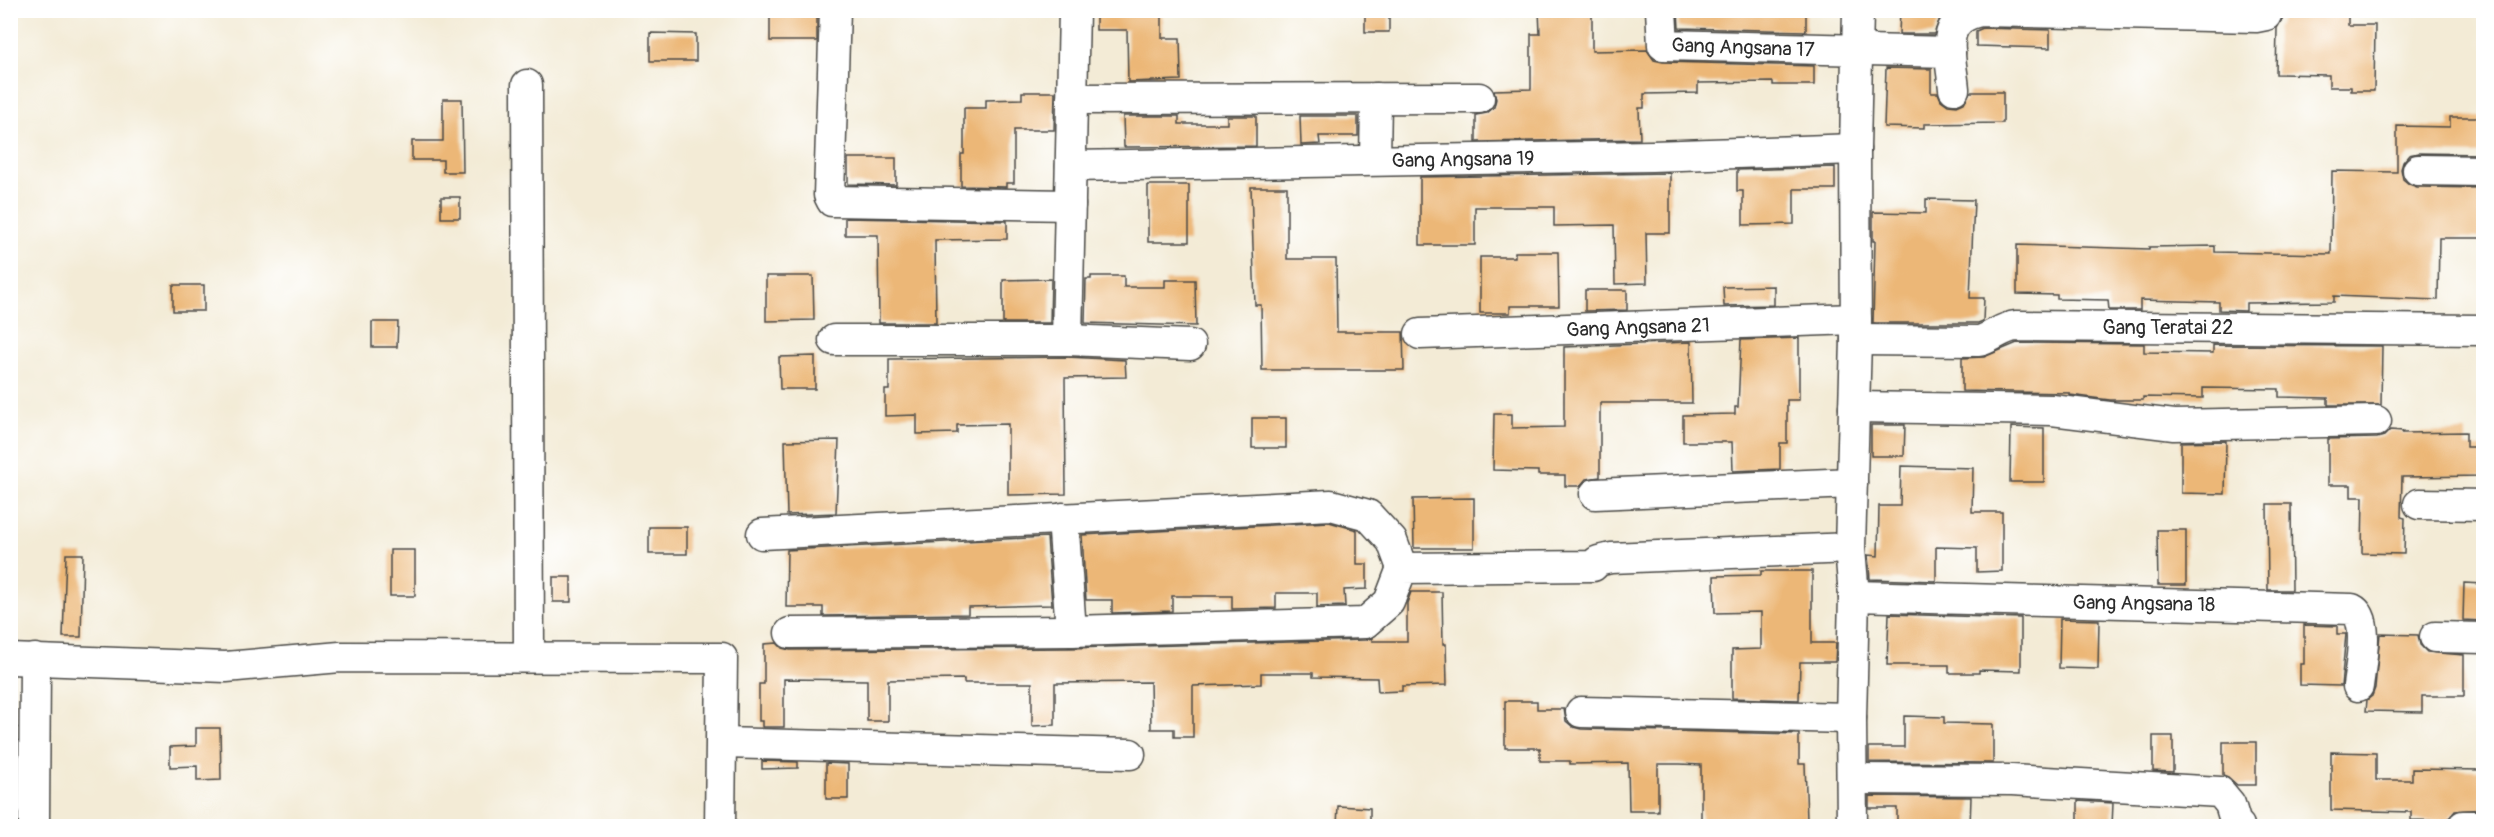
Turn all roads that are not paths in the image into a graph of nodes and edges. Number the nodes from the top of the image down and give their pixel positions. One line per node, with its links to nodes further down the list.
1 (835, 10): 18 (street)
2 (1074, 10): 12 (street)
3 (1661, 10): 6 (street, Gang Angsana 17)
4 (1858, 10): 6 (street)
5 (2268, 10): 7 (street)
6 (1858, 50): 7 (street); 13 (street)
7 (1950, 52): 9 (street)
8 (527, 85): 40 (street)
9 (1954, 89)
10 (1376, 98): 11 (street); 12 (street); 14 (street)
11 (1479, 98)
12 (1072, 99): 15 (street)
13 (1855, 149): 14 (street, Gang Angsana 19); 19 (street)
14 (1375, 160): 15 (street, Gang Angsana 19)
15 (1071, 166): 18 (street)
16 (2418, 170): 17 (street)
17 (2484, 171)
18 (1070, 205): 23 (street)
19 (1856, 330): 20 (street, Gang Teratai 22); 21 (street, Gang Angsana 21); 25 (street)
20 (2484, 330)
21 (1420, 334)
22 (834, 340): 23 (street)
23 (1067, 340): 24 (street)
24 (1190, 345)
25 (1854, 408): 26 (street); 27 (street)
26 (2376, 421)
27 (1852, 483): 28 (street); 33 (street)
28 (1595, 494)
29 (2419, 504): 30 (street)
30 (2484, 505)
31 (1063, 518): 32 (street); 34 (street); 36 (street)
32 (762, 534)
33 (1850, 557): 34 (street); 35 (street)
34 (1402, 568): 36 (street)
35 (1854, 596): 42 (street, Gang Angsana 18); 44 (street)
36 (1071, 631): 37 (street)
37 (790, 633)
38 (2435, 637): 39 (street)
39 (2484, 638)
40 (529, 657): 41 (street); 45 (street)
41 (23, 659): 48 (street)
42 (2358, 686)
43 (1581, 712): 44 (street)
44 (1851, 718): 47 (street)
45 (722, 743): 46 (street); 49 (street)
46 (1130, 754)
47 (1853, 779): 50 (street); 51 (street)
48 (34, 826)
49 (720, 826)
50 (1852, 826)
51 (2239, 826)
52 (2463, 826): 53 (street)
53 (2484, 826)

